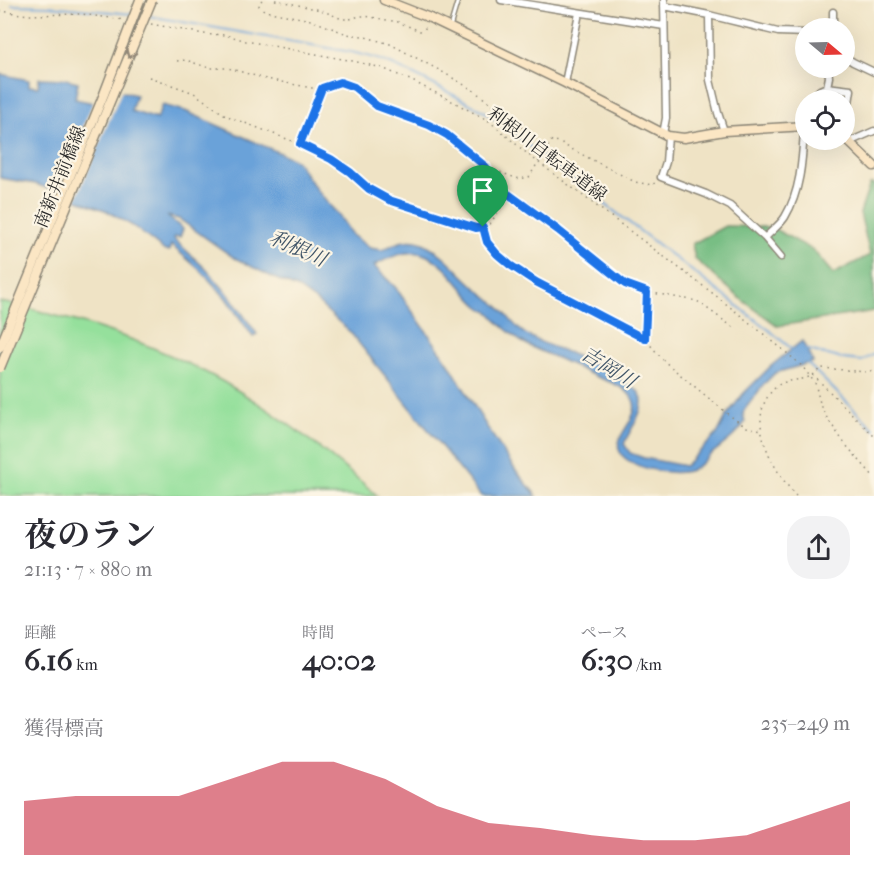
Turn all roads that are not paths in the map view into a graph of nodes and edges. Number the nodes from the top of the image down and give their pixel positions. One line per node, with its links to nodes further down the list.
1 (140, 0): 31 (main road, 南新井前橋線, bridge)
2 (152, 0): 32 (main road, 南新井前橋線, one-way to 32, bridge)
3 (384, 0): 12 (main road)
4 (458, 0): 12 (lane)
5 (501, 0): 8 (street)
6 (664, 3): 9 (street); 11 (street)
7 (833, 12): 10 (street)
8 (579, 13): 11 (street); 17 (street)
9 (709, 15): 13 (street); 22 (street)
10 (833, 18)
11 (664, 26): 24 (street)
12 (450, 28): 17 (main road)
13 (795, 33)
14 (855, 63): 15 (street)
15 (874, 72)
16 (829, 78): 18 (street)
17 (565, 83): 24 (main road)
18 (826, 87): 19 (street); 20 (street)
19 (820, 90)
20 (850, 90)
21 (795, 127): 22 (main road)
22 (724, 131): 24 (main road)
23 (874, 131): 25 (street)
24 (666, 135): 29 (street)
25 (855, 137)
26 (855, 148): 28 (main road)
27 (802, 150): 29 (street)
28 (874, 166)
29 (765, 238): 30 (street)
30 (781, 257)
31 (0, 347)
32 (0, 368)

